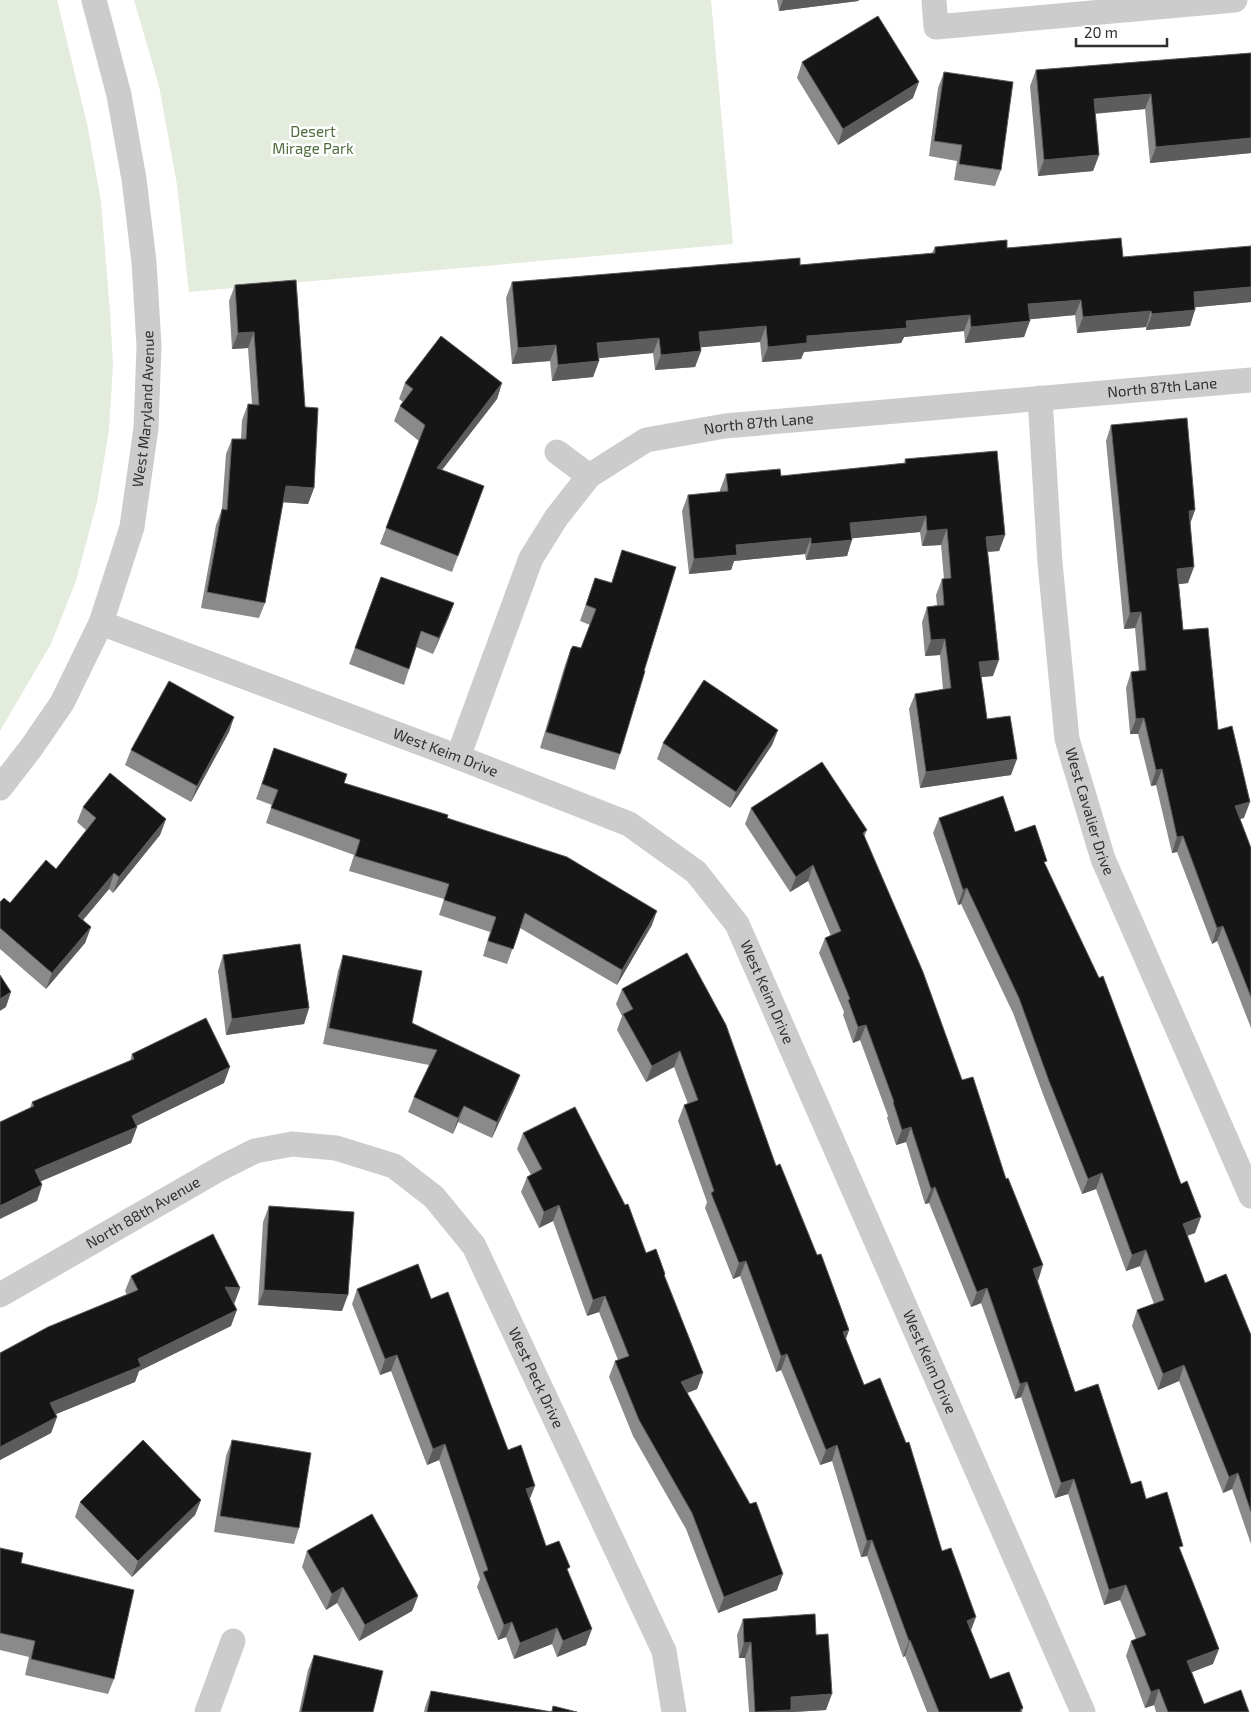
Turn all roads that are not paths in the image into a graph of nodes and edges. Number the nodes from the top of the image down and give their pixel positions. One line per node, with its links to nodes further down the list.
1 (94, 0): 8 (street, West Maryland Avenue)
2 (934, 0): 3 (street)
3 (1235, 0)
4 (1251, 380): 5 (street, North 87th Lane)
5 (1040, 398): 7 (street, North 87th Lane); 12 (street, West Cavalier Drive)
6 (557, 452): 7 (street)
7 (589, 476): 9 (street, North 87th Lane)
8 (101, 623): 9 (street, West Keim Drive); 10 (street, West Maryland Avenue)
9 (458, 757): 17 (street, West Keim Drive)
10 (0, 788)
11 (292, 1144): 13 (street, North 88th Avenue); 16 (street, West Peck Drive)
12 (1251, 1196)
13 (0, 1295)
14 (233, 1641): 15 (street)
15 (207, 1712)
16 (674, 1712)
17 (1083, 1712)

